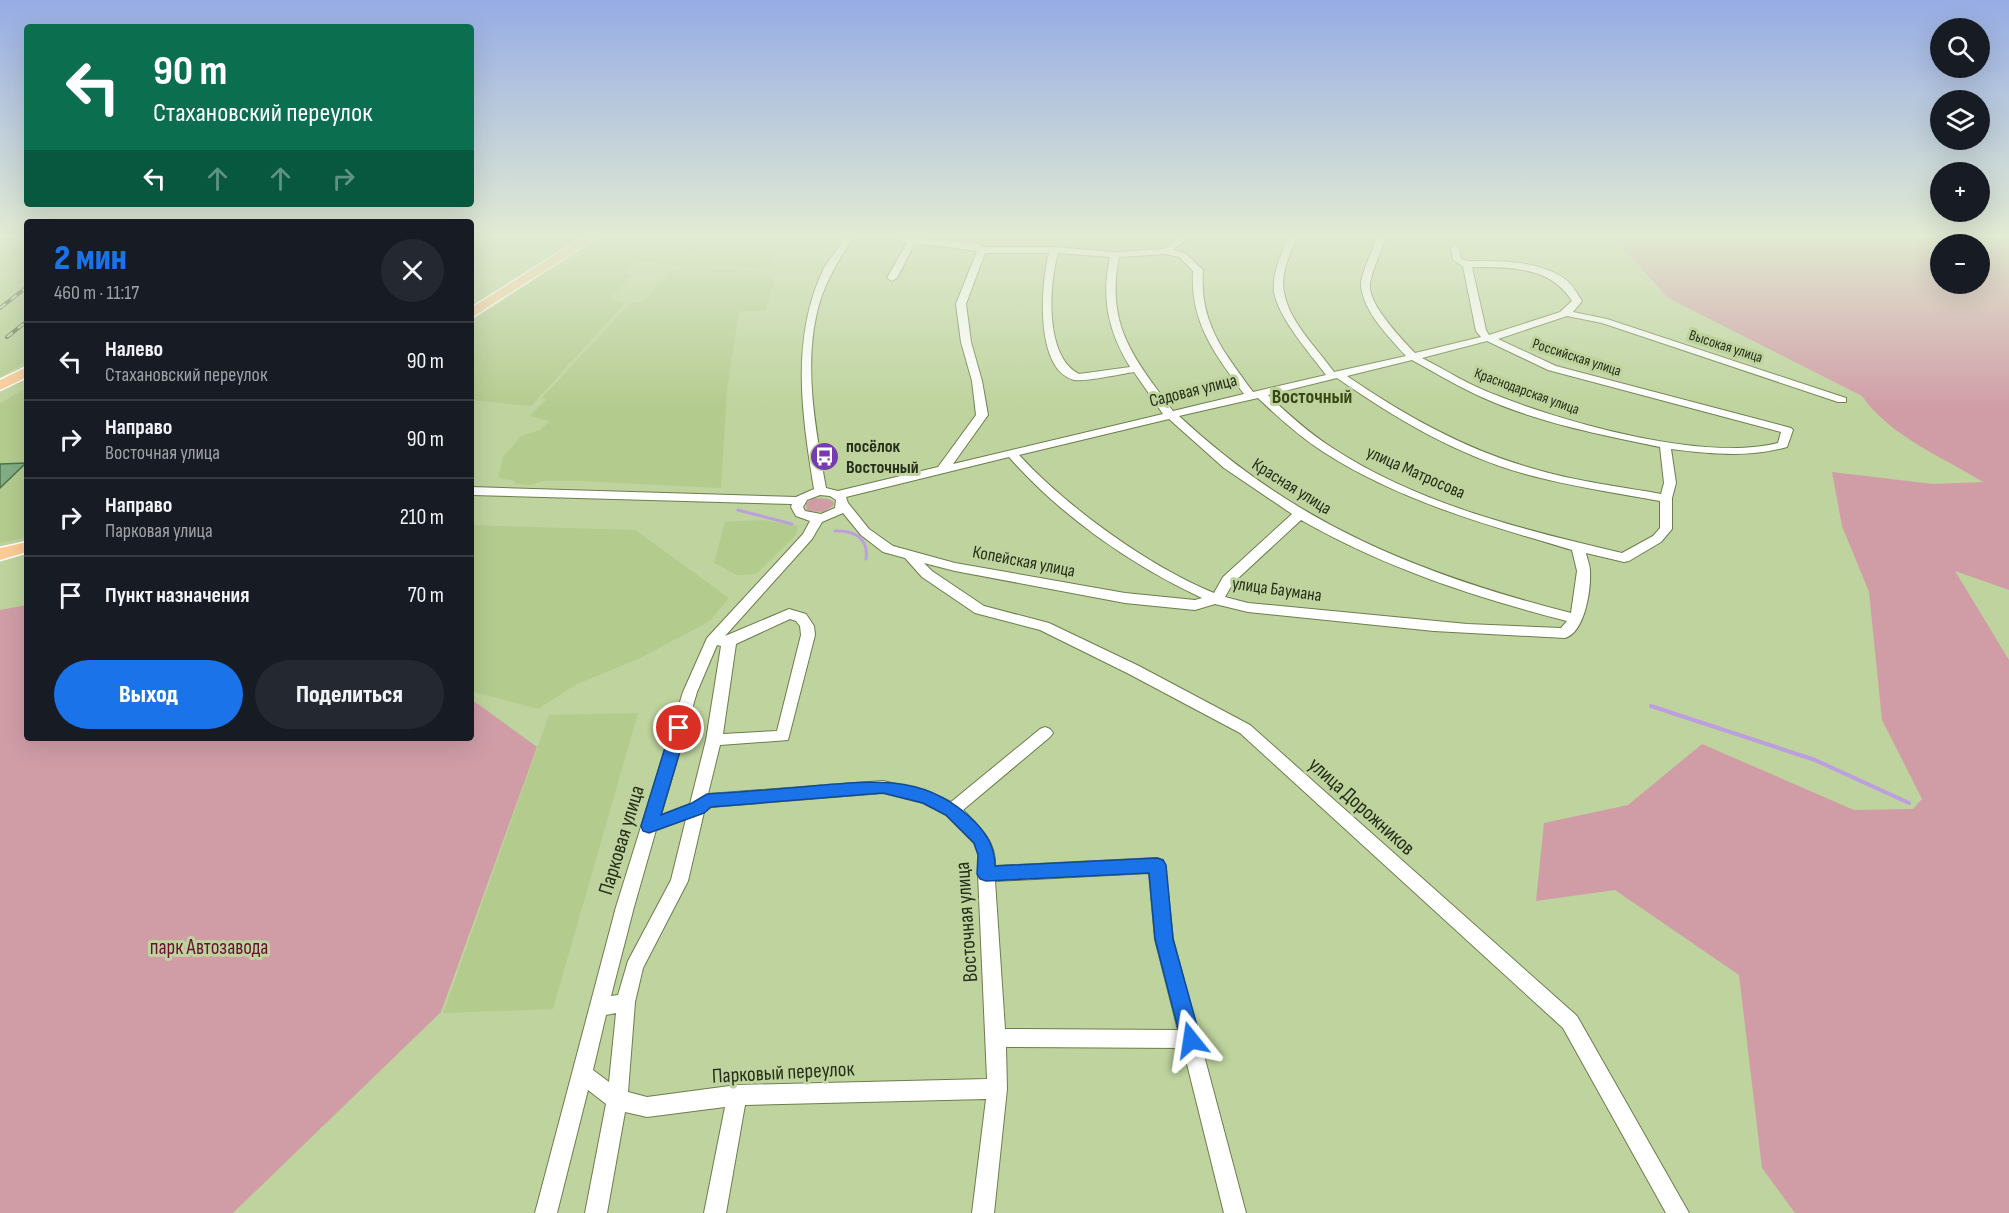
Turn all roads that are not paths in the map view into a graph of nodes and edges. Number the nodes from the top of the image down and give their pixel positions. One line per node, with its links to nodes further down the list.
1 (501, 295): 11 (main road)
2 (818, 295): 27 (street)
3 (965, 295): 25 (street)
4 (1048, 295): 15 (street)
5 (1110, 295): 15 (street, Красная улица)
6 (1197, 295): 19 (street, улица Матросова)
7 (1281, 295): 17 (street)
8 (1368, 295): 14 (street, Краснодарская улица)
9 (1473, 295): 13 (street)
10 (1572, 295): 12 (street)
11 (474, 312)
12 (1561, 315): 13 (street, Садовая улица); 20 (street, Высокая улица)
13 (1486, 337): 14 (street, Садовая улица); 22 (street, Российская улица)
14 (1413, 357): 17 (street, Садовая улица); 23 (street, Краснодарская улица)
15 (1137, 369): 21 (street, Красная улица)
16 (24, 373): 18 (main road)
17 (1334, 374): 19 (street, Садовая улица); 28 (street)
18 (0, 386)
19 (1255, 394): 21 (street, Садовая улица); 33 (street, улица Матросова)
20 (1842, 400)
21 (1169, 414): 24 (street, Садовая улица); 31 (street, Красная улица)
22 (1787, 430): 23 (street, Краснодарская улица)
23 (1665, 445): 28 (street)
24 (1013, 454): 25 (street, Садовая улица); 37 (street, улица Баумана)
25 (941, 472): 29 (street, Садовая улица)
26 (474, 490): 30 (street)
27 (820, 491): 29 (street); 30 (street)
28 (1666, 498): 33 (street, улица Матросова)
29 (840, 500): 32 (street); 36 (street, Копейская улица)
30 (799, 501): 32 (street)
31 (1299, 515): 37 (street); 38 (street, Красная улица)
32 (817, 519): 43 (street, Парковая улица)
33 (1578, 547): 38 (street)
34 (24, 548): 35 (main road)
35 (0, 554)
36 (910, 555): 37 (street, Копейская улица); 58 (street, улица Дорожников)
37 (1218, 598): 38 (street, улица Баумана)
38 (1577, 619)
39 (1045, 733): 42 (street)
40 (714, 740): 40 (street); 41 (street)
41 (698, 808): 42 (street, Восточная улица); 43 (street, Восточная улица); 45 (street)
42 (952, 810): 44 (street, Восточная улица)
43 (649, 826): 46 (street, Парковая улица)
44 (986, 874): 47 (street, Восточная улица); 48 (street)
45 (626, 1002): 46 (street); 52 (street)
46 (599, 1008): 49 (street, Парковая улица)
47 (996, 1038): 48 (street); 50 (street, Восточная улица)
48 (1191, 1040): 57 (street)
49 (581, 1073): 52 (street, Парковый переулок); 53 (street, Парковая улица)
50 (997, 1089): 51 (street, Парковый переулок); 56 (street, Восточная улица)
51 (737, 1095): 52 (street, Парковый переулок); 55 (street)
52 (617, 1100): 54 (street)
53 (546, 1213)
54 (596, 1213)
55 (715, 1213)
56 (983, 1213)
57 (1235, 1213)
58 (1678, 1213)

